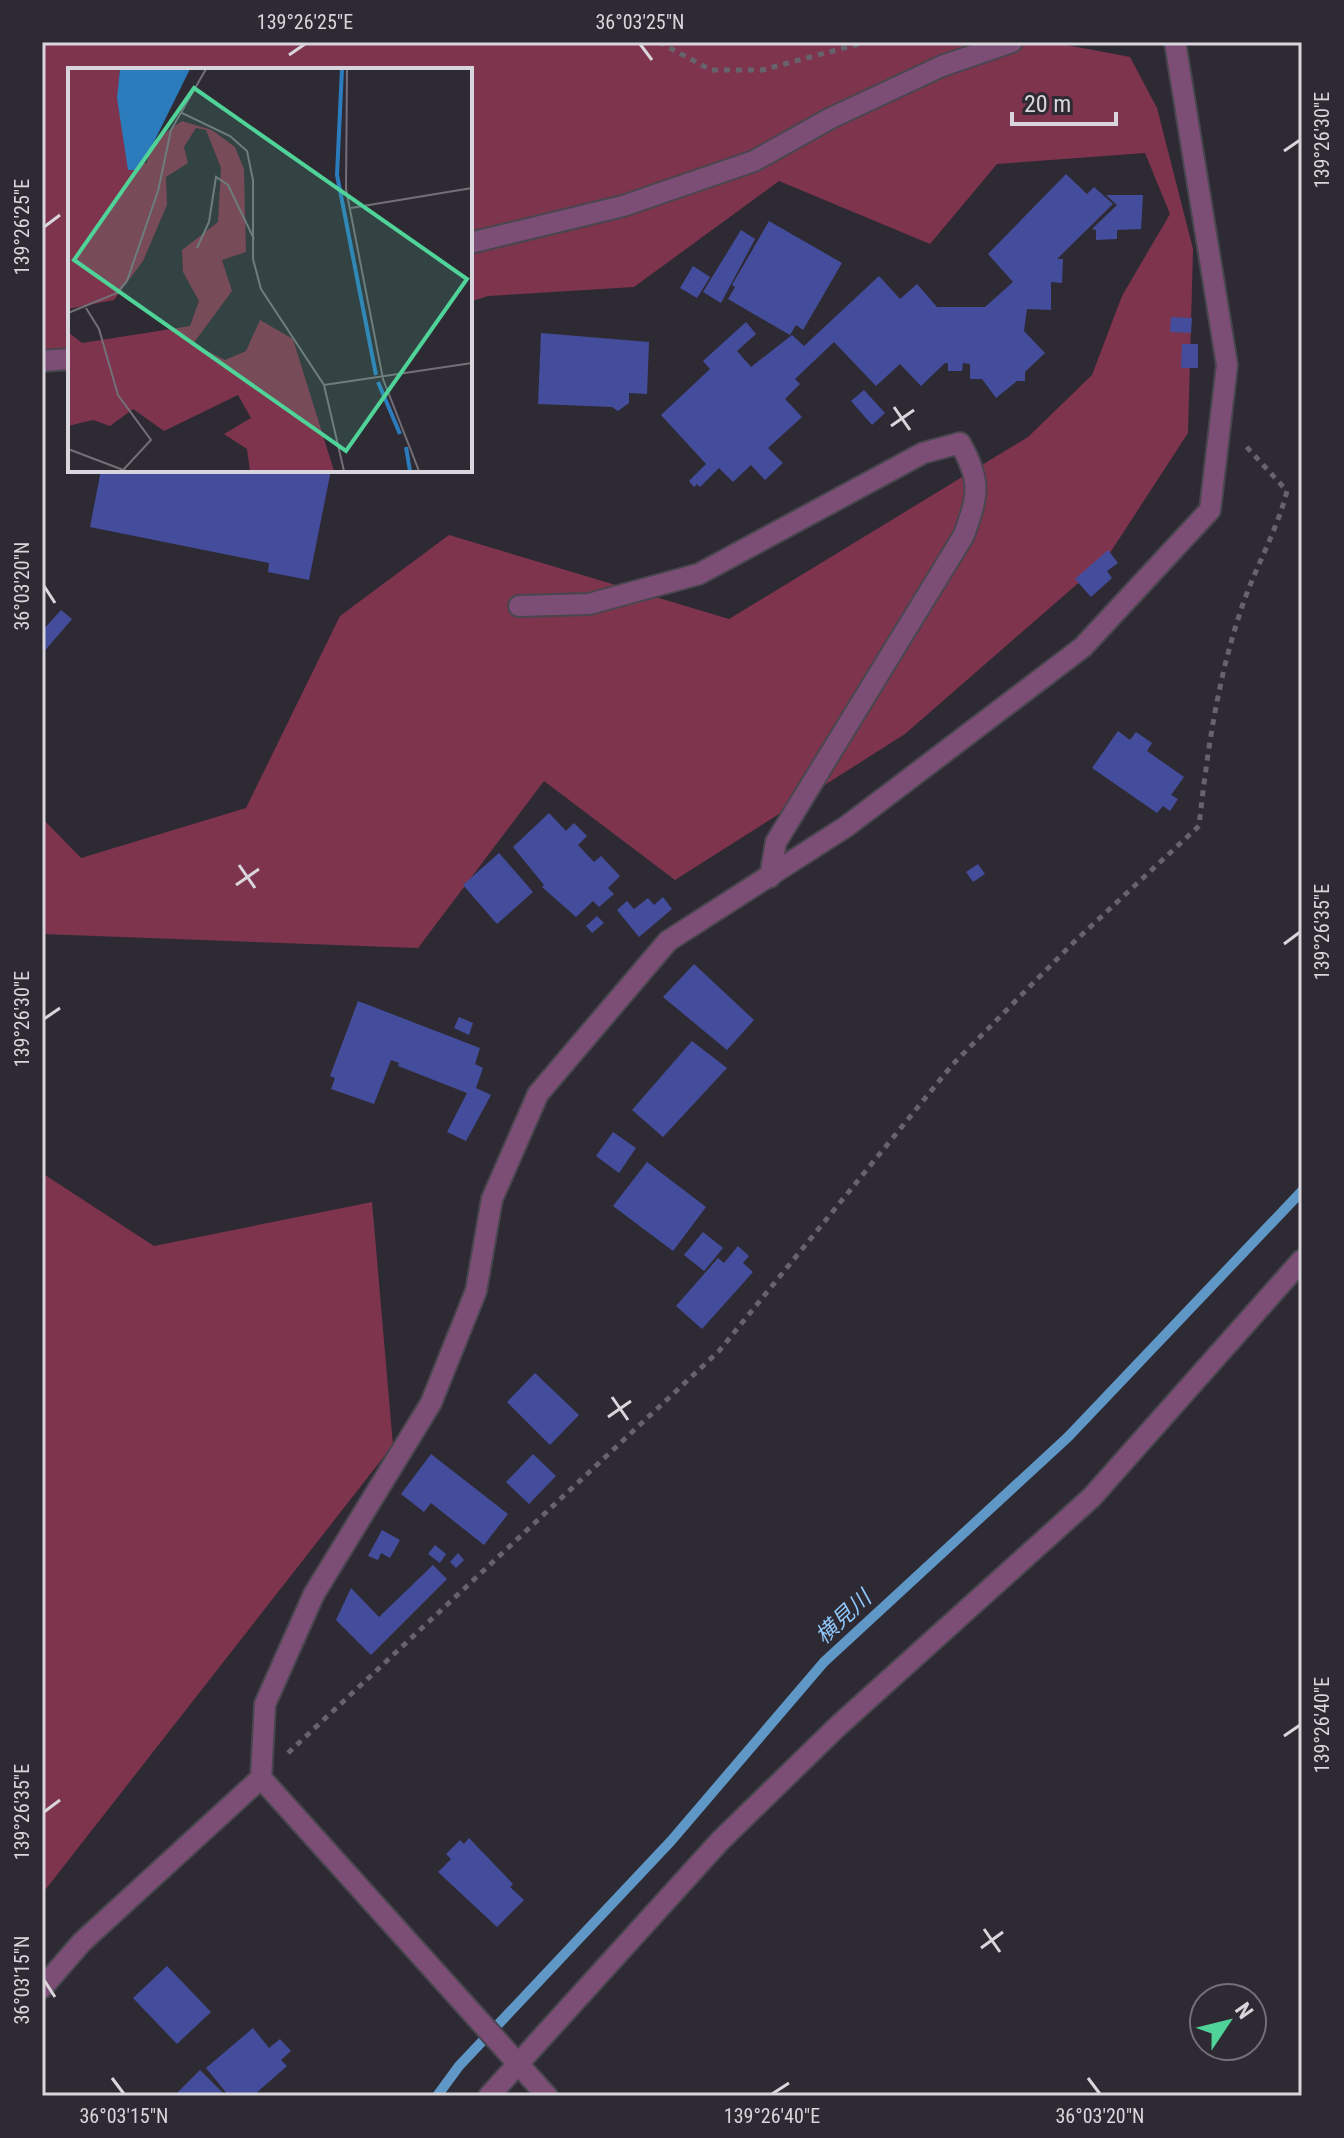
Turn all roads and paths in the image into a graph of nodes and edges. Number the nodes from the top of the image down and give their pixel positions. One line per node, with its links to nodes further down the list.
1 (659, 42): 2 (path)
2 (866, 42)
3 (1012, 42): 5 (street)
4 (1175, 42): 8 (street)
5 (472, 243)
6 (68, 359): 7 (street)
7 (42, 361)
8 (1220, 417): 10 (street); 12 (path)
9 (519, 606): 10 (street)
10 (770, 877): 12 (street)
11 (1299, 1269): 14 (street)
12 (261, 1778): 13 (street); 14 (street)
13 (42, 1988)
14 (516, 2065): 15 (street); 16 (street)
15 (489, 2096)
16 (547, 2096)

